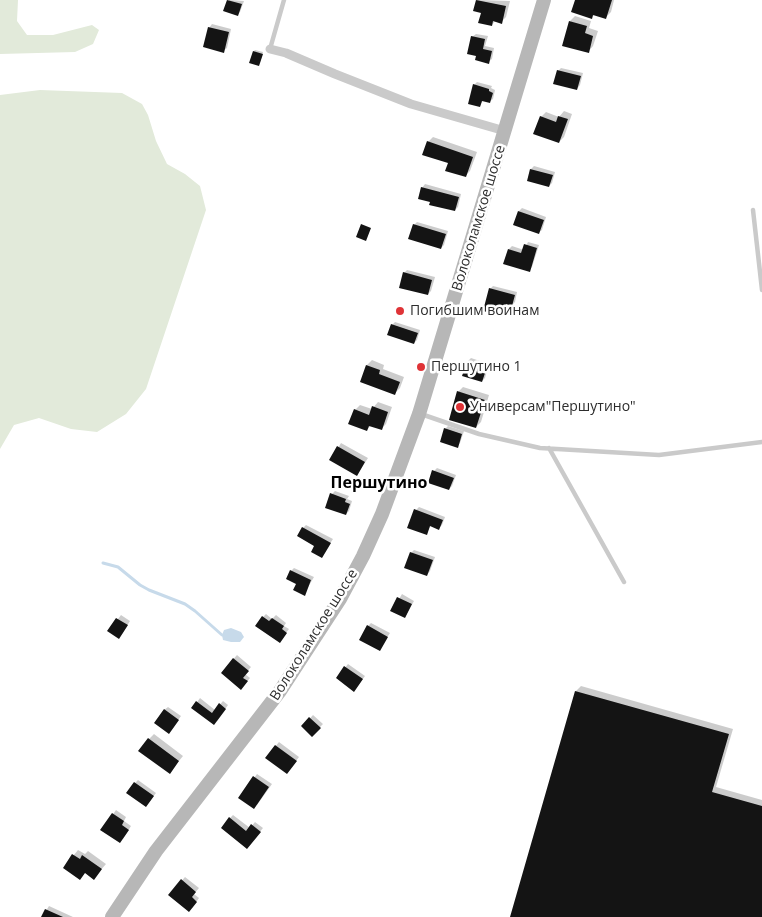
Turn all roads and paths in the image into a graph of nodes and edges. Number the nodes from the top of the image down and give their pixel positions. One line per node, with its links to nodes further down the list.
1 (284, 0): 3 (lane)
2 (544, 0): 4 (street, Волоколамское шоссе)
3 (270, 49): 4 (street)
4 (505, 131): 7 (street, Волоколамское шоссе)
5 (753, 210): 6 (lane)
6 (762, 290)
7 (419, 414): 9 (lane); 11 (street, Волоколамское шоссе)
8 (762, 442): 9 (lane)
9 (549, 448): 10 (lane)
10 (624, 582)
11 (112, 917)

